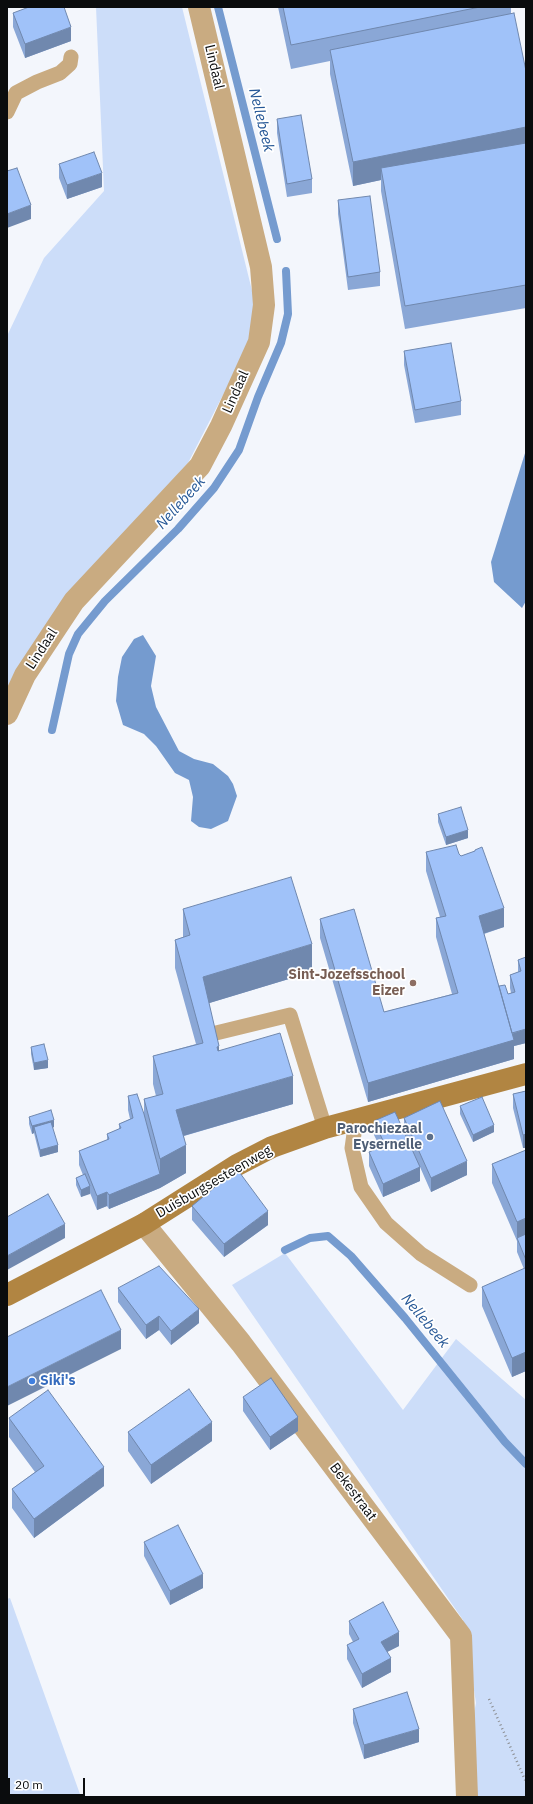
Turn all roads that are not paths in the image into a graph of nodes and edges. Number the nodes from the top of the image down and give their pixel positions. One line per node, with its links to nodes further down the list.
1 (199, 7): 4 (street, Lindaal)
2 (71, 57): 3 (lane)
3 (7, 112)
4 (7, 714)
5 (216, 1033): 8 (lane)
6 (526, 1074): 7 (street, Duisburgsesteenweg)
7 (356, 1120): 8 (street, Duisburgsesteenweg); 10 (lane)
8 (325, 1128): 9 (street, Duisburgsesteenweg)
9 (144, 1224): 11 (street, Duisburgsesteenweg); 12 (street, Bekestraat)
10 (470, 1285)
11 (7, 1295)
12 (466, 1797)

